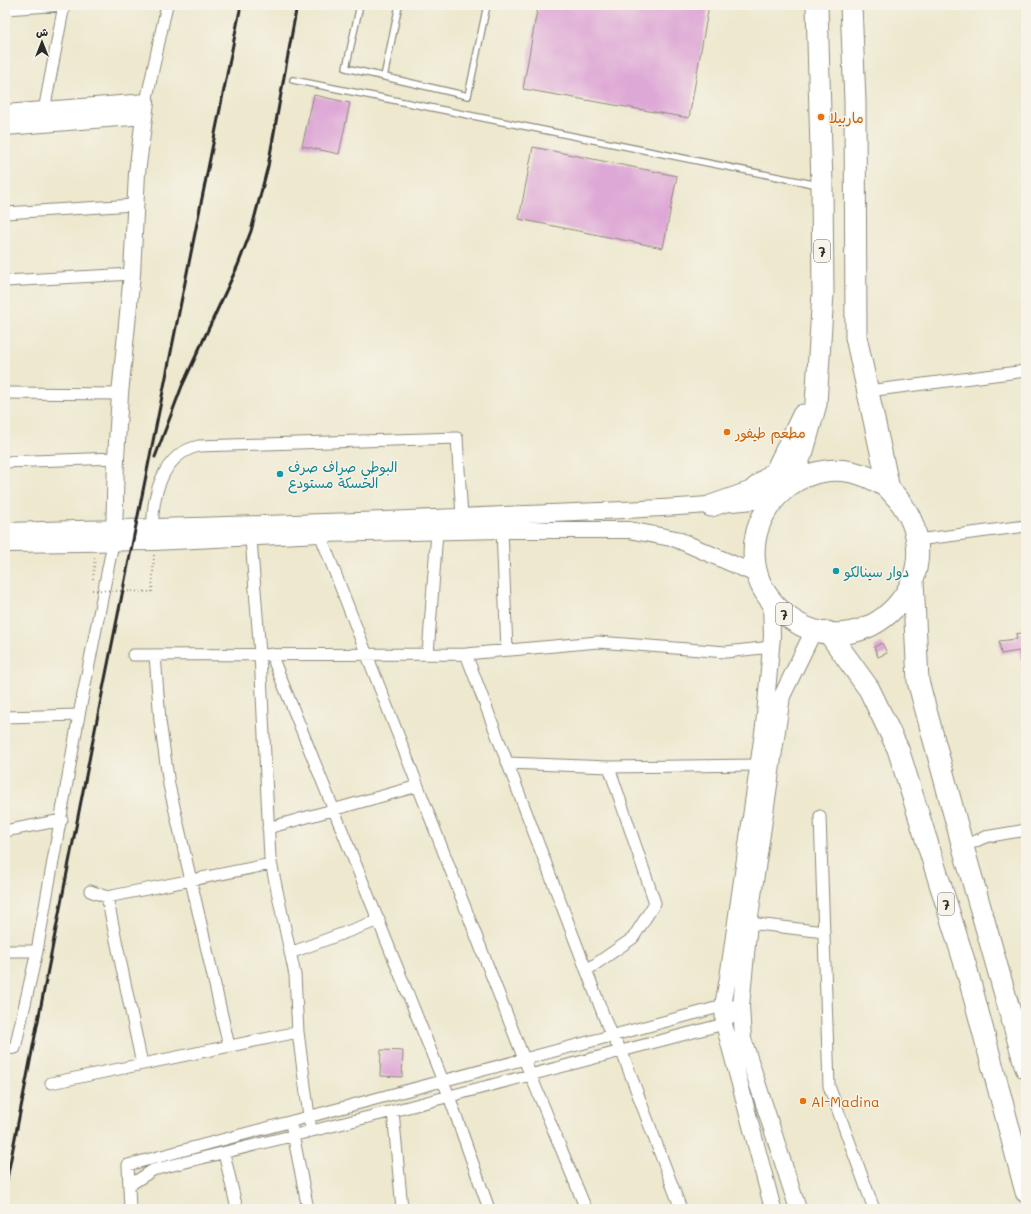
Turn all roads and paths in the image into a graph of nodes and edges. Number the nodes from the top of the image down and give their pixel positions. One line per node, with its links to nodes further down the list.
1 (64, 5): 8 (street); 13 (street)
2 (167, 5): 11 (street)
3 (360, 5): 9 (lane)
4 (399, 5): 9 (lane)
5 (487, 5): 9 (lane)
6 (817, 5): 15 (highway, 7)
7 (851, 5): 22 (highway, 7)
8 (5, 10)
9 (384, 77)
10 (293, 80): 15 (lane)
11 (145, 109): 13 (street); 16 (street)
12 (5, 113): 13 (street)
13 (42, 117): 14 (street)
14 (5, 127)
15 (822, 186): 20 (highway, 7)
16 (134, 205): 17 (street); 18 (street)
17 (5, 212)
18 (132, 274): 19 (street); 24 (street)
19 (5, 281)
20 (823, 293): 28 (highway, 7); 29 (highway)
21 (1026, 371): 22 (street)
22 (868, 391): 27 (highway, 7)
23 (5, 392): 24 (street)
24 (120, 394): 25 (street)
25 (116, 458): 26 (street); 37 (street)
26 (5, 462)
27 (889, 489): 28 (highway, 7); 39 (highway, 7)
28 (778, 495): 29 (street); 43 (highway, 7)
29 (711, 506): 30 (street)
30 (462, 517): 36 (street); 36 (street)
31 (1026, 526): 39 (street)
32 (502, 530): 34 (street); 43 (street); 50 (street)
33 (5, 531): 37 (street)
34 (437, 532): 35 (street); 53 (street)
35 (320, 534): 38 (street); 52 (street)
36 (153, 535): 37 (street); 38 (street)
37 (114, 536): 40 (street); 57 (street)
38 (251, 539): 51 (street)
39 (917, 540): 44 (highway, 7)
40 (5, 544)
41 (95, 558): 45 (path)
42 (154, 559): 46 (path, bridge)
43 (758, 575): 47 (highway, 7)
44 (913, 580): 48 (highway, 7); 69 (highway, 7)
45 (93, 582)
46 (92, 590)
47 (771, 600): 48 (highway, 7); 49 (street)
48 (821, 631): 75 (street); 103 (highway, 7)
49 (771, 647): 50 (street); 60 (street)
50 (507, 650): 54 (street)
51 (265, 654): 52 (street); 56 (street); 63 (street); 66 (street)
52 (367, 654): 53 (street); 62 (street)
53 (428, 654): 54 (street)
54 (466, 654): 59 (street)
55 (133, 655): 56 (street)
56 (155, 655): 71 (street)
57 (79, 715): 58 (street); 65 (street)
58 (5, 717)
59 (508, 763): 61 (street); 80 (street)
60 (758, 765): 61 (street); 81 (street)
61 (609, 767): 80 (street)
62 (418, 786): 63 (street); 89 (street)
63 (334, 809): 66 (street); 74 (street)
64 (820, 816): 76 (street)
65 (62, 820): 68 (street); 78 (street)
66 (268, 828): 70 (street)
67 (1026, 830): 69 (street)
68 (5, 831)
69 (962, 846): 91 (highway, 7)
70 (271, 864): 71 (street); 79 (street)
71 (190, 881): 73 (street); 86 (street)
72 (90, 891): 73 (street)
73 (107, 897): 90 (street)
74 (380, 920): 79 (street); 93 (street)
75 (749, 923): 76 (street); 82 (street)
76 (824, 932): 113 (street)
77 (5, 951): 78 (street)
78 (37, 951): 87 (street)
79 (290, 953): 84 (street)
80 (587, 970): 85 (street)
81 (723, 1006): 82 (street); 83 (street); 85 (street)
82 (741, 1006): 83 (street); 112 (street)
83 (724, 1024): 88 (street); 104 (street)
84 (298, 1032): 86 (street); 97 (street)
85 (611, 1036): 88 (street); 89 (street)
86 (229, 1046): 90 (street)
87 (5, 1049)
88 (622, 1052): 92 (street); 111 (street)
89 (524, 1059): 92 (street); 93 (street)
90 (142, 1064): 94 (street)
91 (1026, 1068)
92 (531, 1075): 95 (street); 110 (street)
93 (442, 1081): 95 (street); 97 (street)
94 (52, 1084)
95 (449, 1096): 96 (street); 109 (street)
96 (393, 1111): 99 (street); 108 (street)
97 (309, 1116): 98 (street); 99 (street)
98 (290, 1121): 100 (street); 102 (street)
99 (312, 1131): 100 (street)
100 (293, 1135): 101 (street); 107 (street)
101 (224, 1152): 102 (street); 106 (street)
102 (130, 1185): 105 (street)
103 (1026, 1192)
104 (771, 1208)
105 (130, 1209)
106 (237, 1209)
107 (308, 1209)
108 (402, 1209)
109 (489, 1209)
110 (586, 1209)
111 (681, 1209)
112 (798, 1209)
113 (874, 1209)

